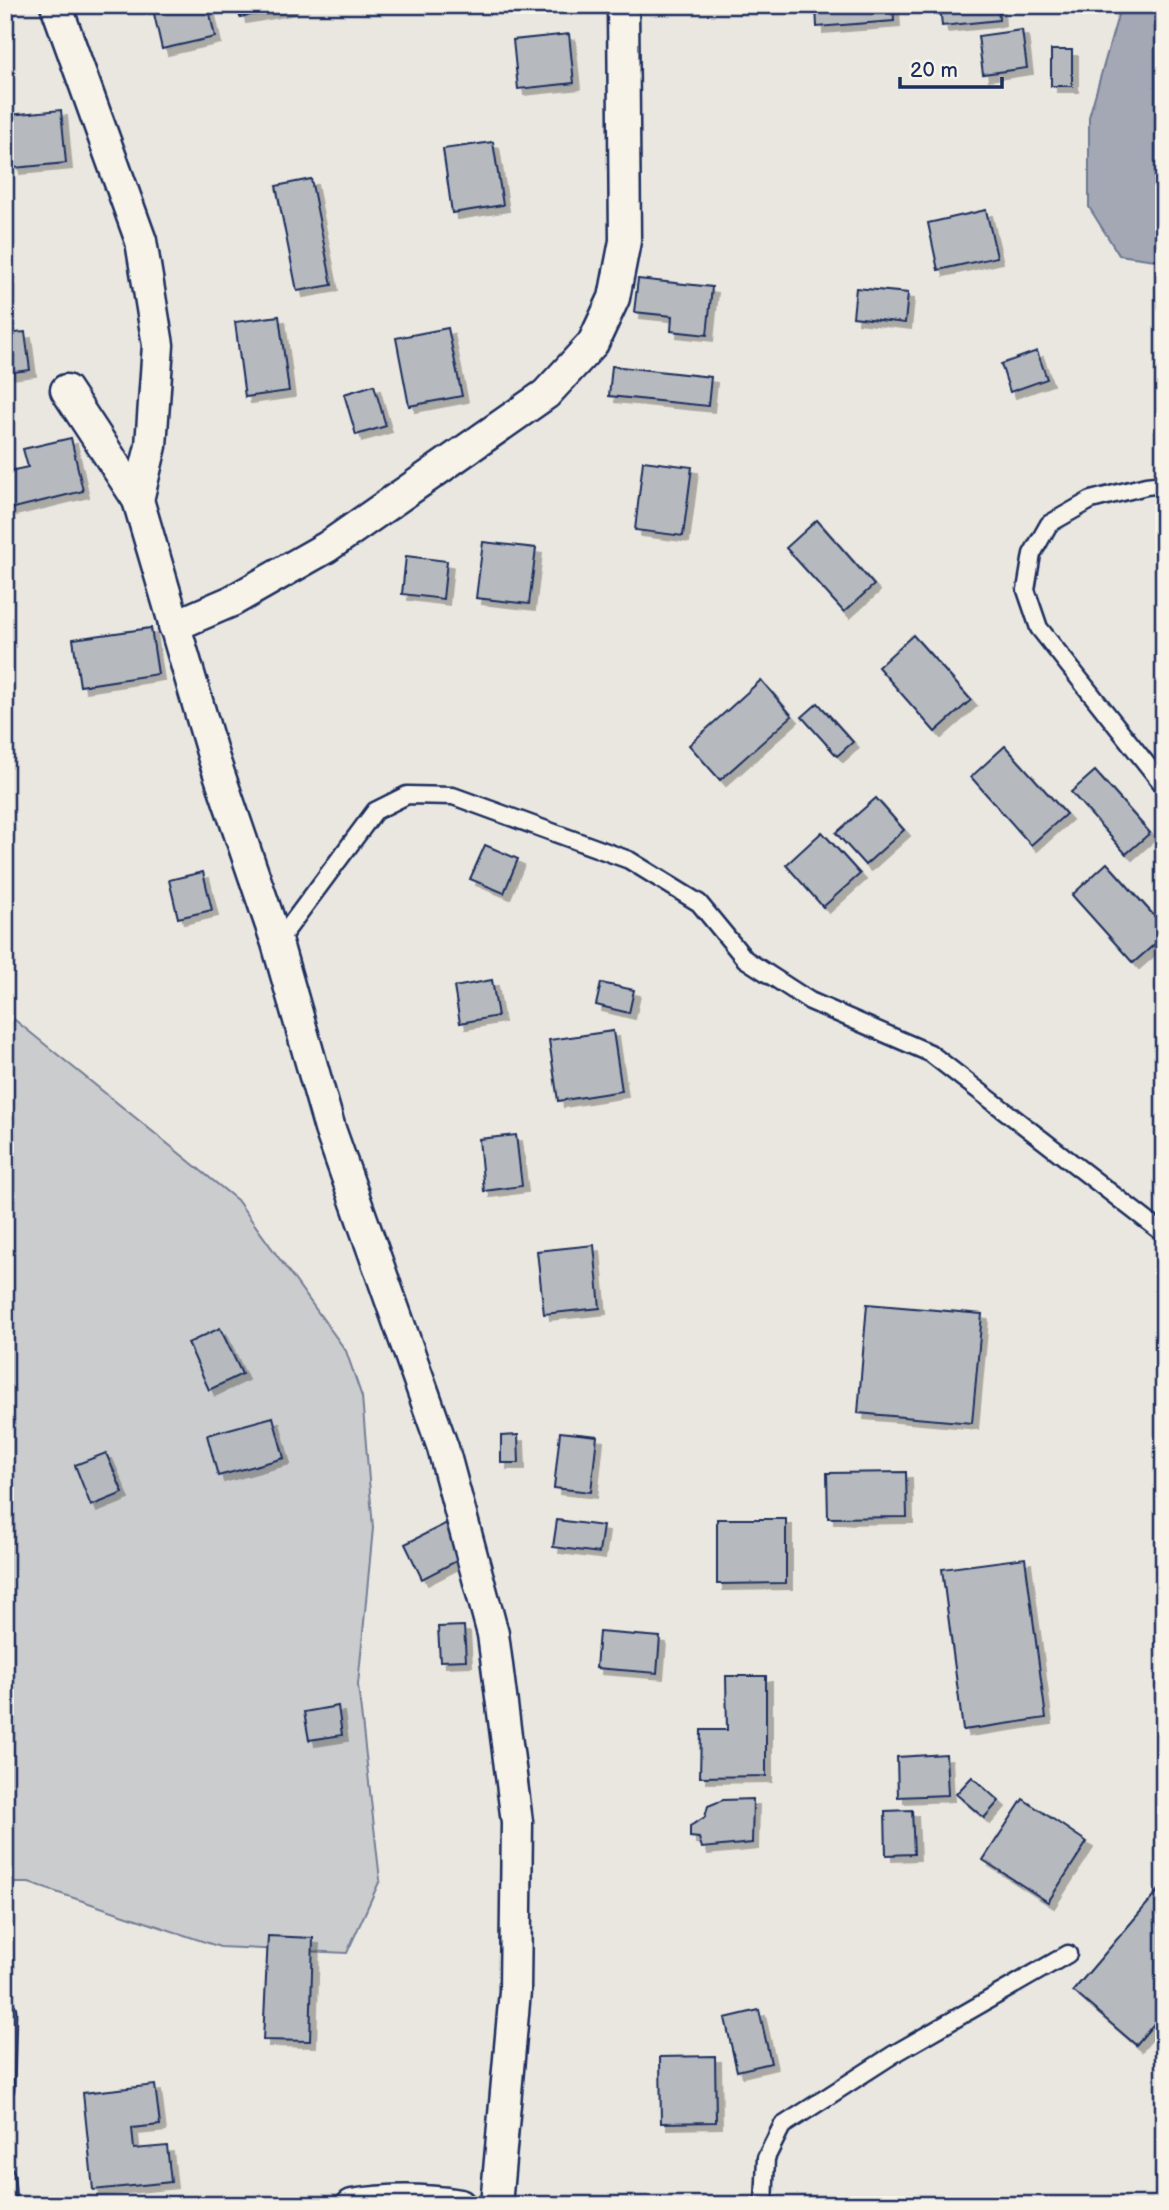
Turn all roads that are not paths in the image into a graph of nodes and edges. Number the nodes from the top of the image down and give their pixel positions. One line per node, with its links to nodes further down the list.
1 (56, 5): 5 (street)
2 (622, 5): 6 (street)
3 (66, 390): 5 (street)
4 (1164, 484): 7 (lane)
5 (138, 500): 6 (street)
6 (174, 625): 8 (street)
7 (1164, 786)
8 (277, 943): 9 (lane); 17 (street)
9 (1163, 1233)
10 (1068, 1955): 18 (lane)
11 (7, 2010): 12 (lane)
12 (5, 2089)
13 (5, 2175): 14 (lane)
14 (7, 2205)
15 (352, 2205): 16 (street)
16 (460, 2205)
17 (496, 2205)
18 (764, 2205)

